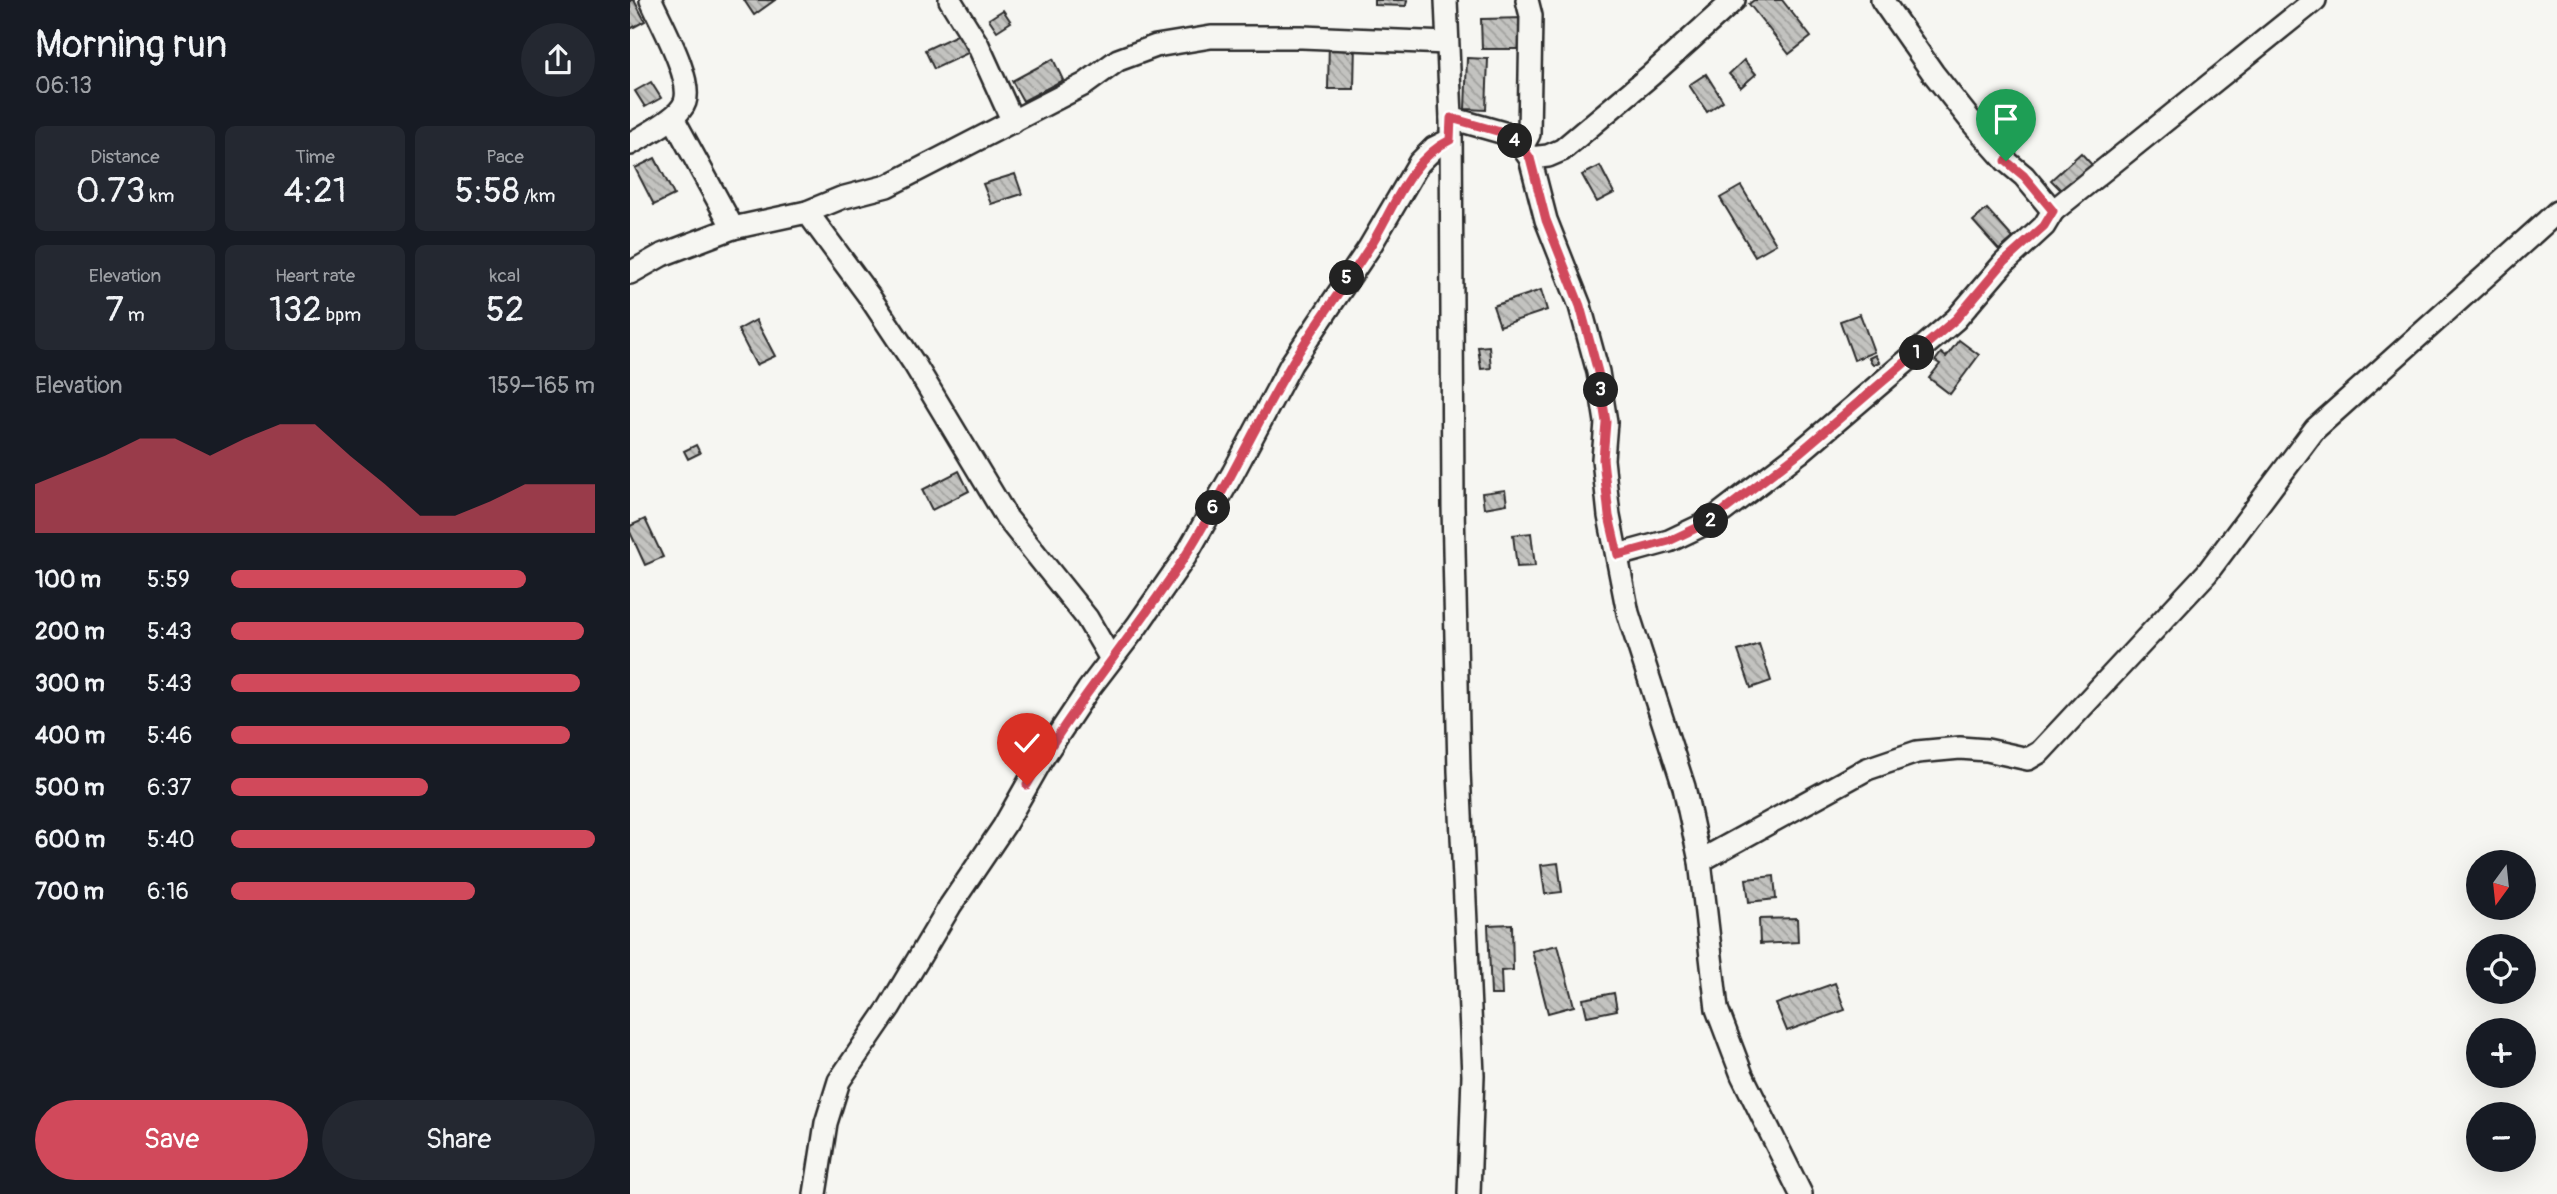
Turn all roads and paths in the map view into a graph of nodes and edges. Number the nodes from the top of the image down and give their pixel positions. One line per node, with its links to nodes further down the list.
1 (651, 0): 9 (street)
2 (950, 0): 11 (street)
3 (1446, 0): 8 (street)
4 (1527, 0): 14 (street)
5 (1734, 0): 14 (street)
6 (1882, 0): 15 (street)
7 (2315, 0): 15 (street)
8 (1447, 43): 10 (street); 11 (street)
9 (673, 118): 13 (street); 18 (street)
10 (1451, 118): 12 (street); 14 (street)
11 (1013, 121): 16 (street)
12 (1450, 140): 21 (street); 24 (street)
13 (630, 145)
14 (1526, 152): 20 (street)
15 (2053, 211): 20 (street)
16 (807, 212): 18 (street); 21 (street)
17 (2557, 212): 22 (street)
18 (733, 228): 19 (street)
19 (630, 273)
20 (1618, 555): 22 (street)
21 (1111, 659): 23 (street)
22 (1700, 861): 25 (street)
23 (815, 1194)
24 (1469, 1194)
25 (1801, 1194)

